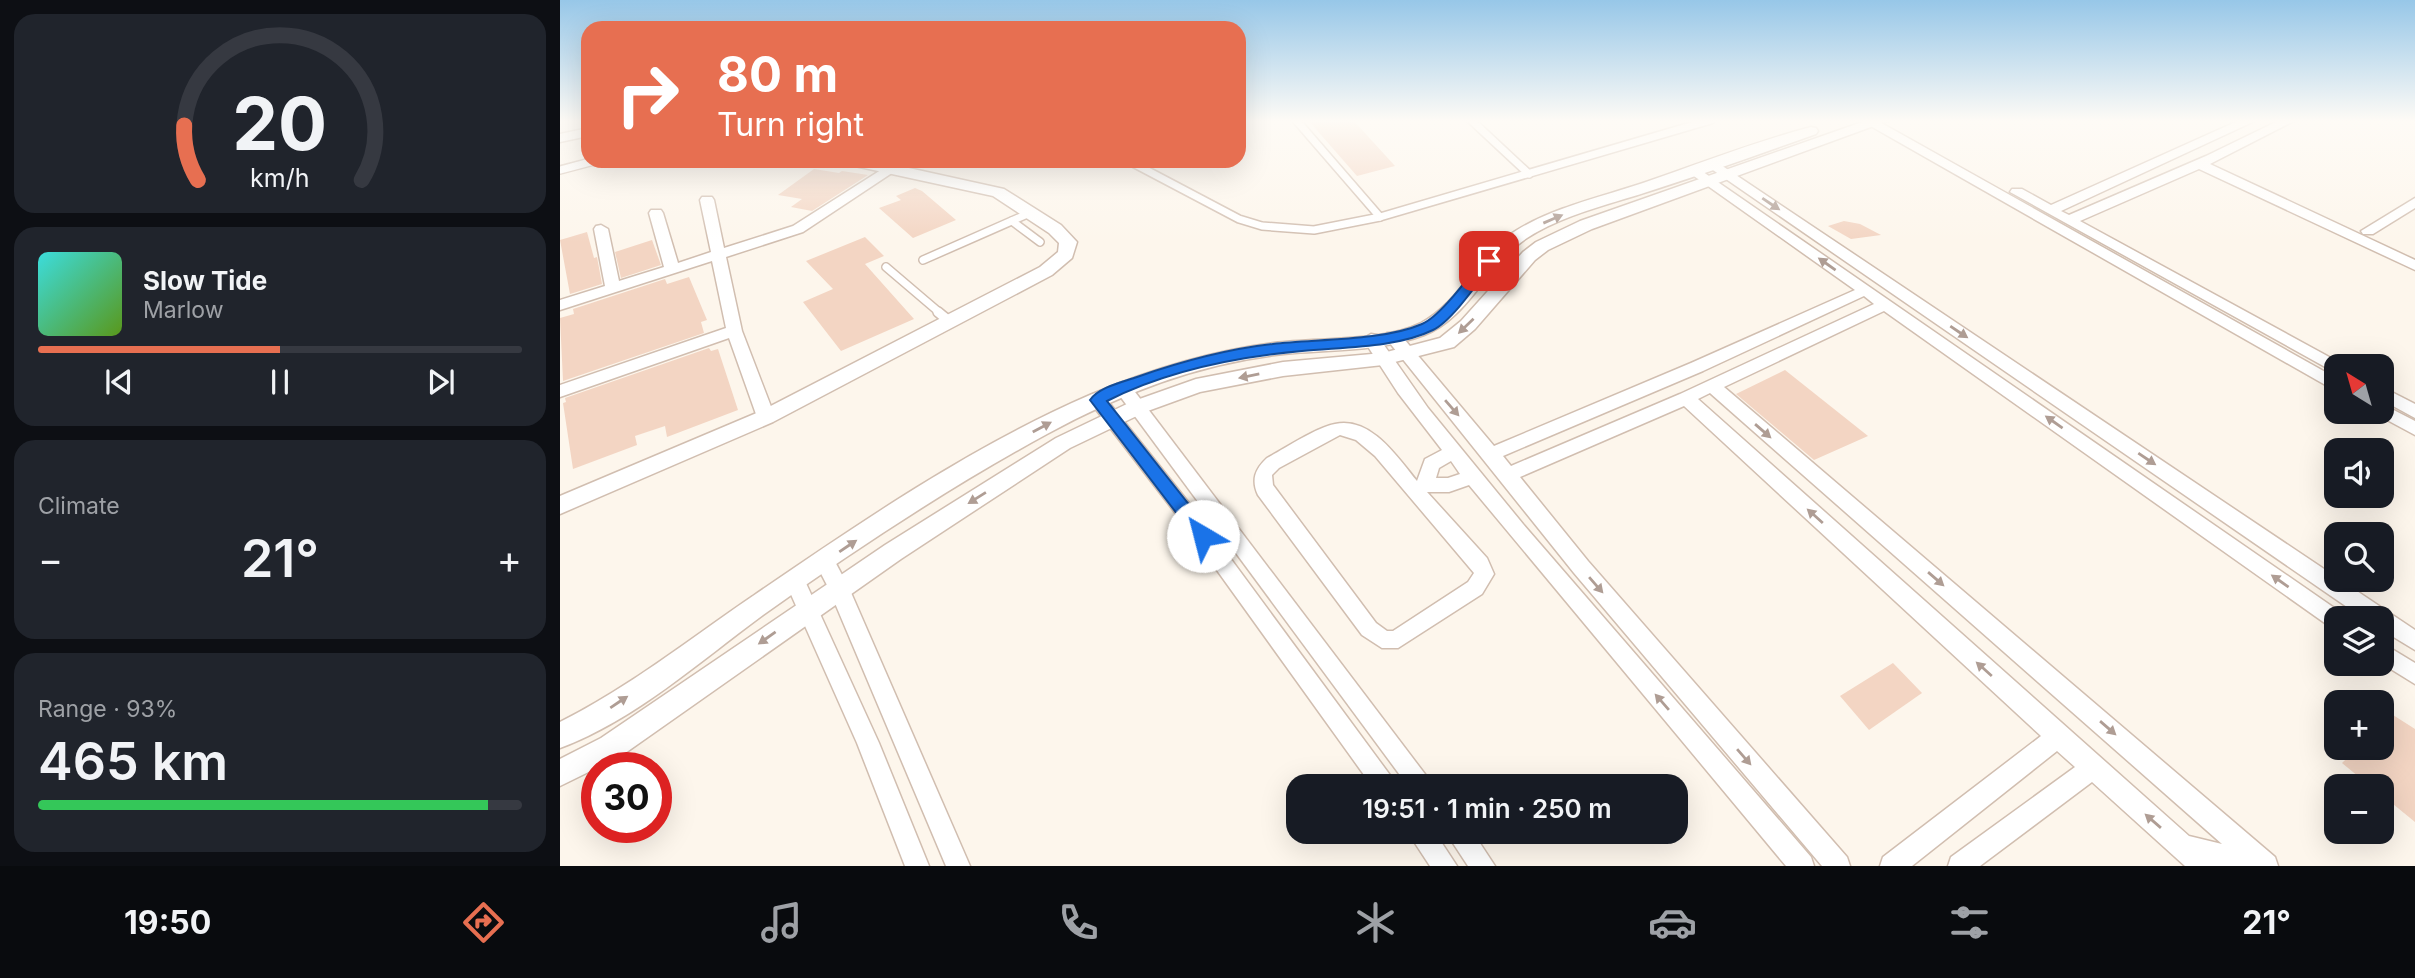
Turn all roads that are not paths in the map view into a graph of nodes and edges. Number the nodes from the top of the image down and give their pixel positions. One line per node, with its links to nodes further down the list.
1 (1331, 160): 24 (lane)
2 (1514, 160): 17 (lane)
3 (1571, 160): 17 (lane)
4 (1745, 160): 18 (street)
5 (1755, 160): 18 (street)
6 (1941, 160): 46 (street)
7 (1962, 160): 21 (street)
8 (2162, 160): 21 (street)
9 (2207, 160): 25 (street)
10 (2213, 160): 28 (street)
11 (2213, 160): 33 (street)
12 (581, 164): 16 (lane)
13 (893, 168): 30 (street)
14 (913, 168): 22 (street)
15 (1143, 168): 24 (lane)
16 (560, 170)
17 (1529, 174): 24 (lane)
18 (1713, 174): 37 (street, one-way to 18); 43 (street); 68 (street, one-way to 68)
19 (707, 201): 30 (street)
20 (2415, 202): 28 (street)
21 (2051, 210): 25 (street)
22 (1032, 212): 26 (lane); 40 (street)
23 (656, 214): 35 (street)
24 (1380, 218)
25 (2070, 220): 45 (street)
26 (1012, 221): 29 (lane); 32 (lane)
27 (601, 229): 36 (street)
28 (2368, 231): 31 (street)
29 (1040, 242)
30 (720, 253): 35 (street); 41 (street)
31 (2415, 253)
32 (923, 260)
33 (2415, 266)
34 (886, 267): 40 (lane)
35 (672, 268): 36 (street)
36 (614, 287): 39 (street)
37 (1866, 290): 38 (street); 60 (street)
38 (1886, 304): 47 (street); 70 (street, one-way to 38)
39 (560, 305)
40 (950, 321): 55 (street)
41 (734, 331): 49 (street); 55 (street)
42 (1371, 339): 43 (street); 44 (street); 48 (street)
43 (1399, 346): 44 (street); 60 (street, one-way to 60)
44 (1383, 359): 53 (street, one-way to 53); 59 (street)
45 (2324, 361)
46 (2324, 378)
47 (1712, 386): 50 (street); 93 (street, one-way to 93)
48 (1123, 388): 51 (street); 53 (street)
49 (560, 391)
50 (1686, 398): 61 (street); 76 (street, one-way to 50)
51 (1097, 400): 57 (street); 65 (street, one-way to 51)
52 (2394, 400): 54 (street)
53 (1138, 407): 57 (street); 80 (street)
54 (2415, 412)
55 (766, 417): 64 (street)
56 (2394, 417): 58 (street)
57 (1114, 418): 67 (street, one-way to 67); 79 (street)
58 (2415, 429)
59 (1453, 452): 62 (street); 63 (street)
60 (1491, 454): 61 (street)
61 (1507, 475): 89 (street, one-way to 89)
62 (1473, 476): 63 (street); 88 (street, one-way to 62)
63 (1420, 488): 63 (street)
64 (560, 505)
65 (825, 562): 66 (street); 67 (street)
66 (794, 582): 69 (street); 75 (street, one-way to 66)
67 (839, 588): 69 (street); 85 (street)
68 (2363, 606)
69 (808, 609): 78 (street, one-way to 78); 84 (street)
70 (2324, 612)
71 (2394, 627): 72 (street)
72 (2415, 641)
73 (2394, 660): 74 (street)
74 (2415, 675)
75 (560, 736)
76 (2058, 737): 77 (street); 90 (street)
77 (2092, 768): 83 (street, one-way to 77); 91 (street)
78 (560, 773)
79 (1377, 774)
80 (1413, 774)
81 (1429, 844): 86 (street)
82 (1467, 844): 87 (street)
83 (2183, 847): 92 (street); 93 (street)
84 (917, 866)
85 (958, 866)
86 (1445, 866)
87 (1483, 866)
88 (1802, 866)
89 (1838, 866)
90 (1892, 866)
91 (1960, 866)
92 (2204, 866)
93 (2264, 866)

